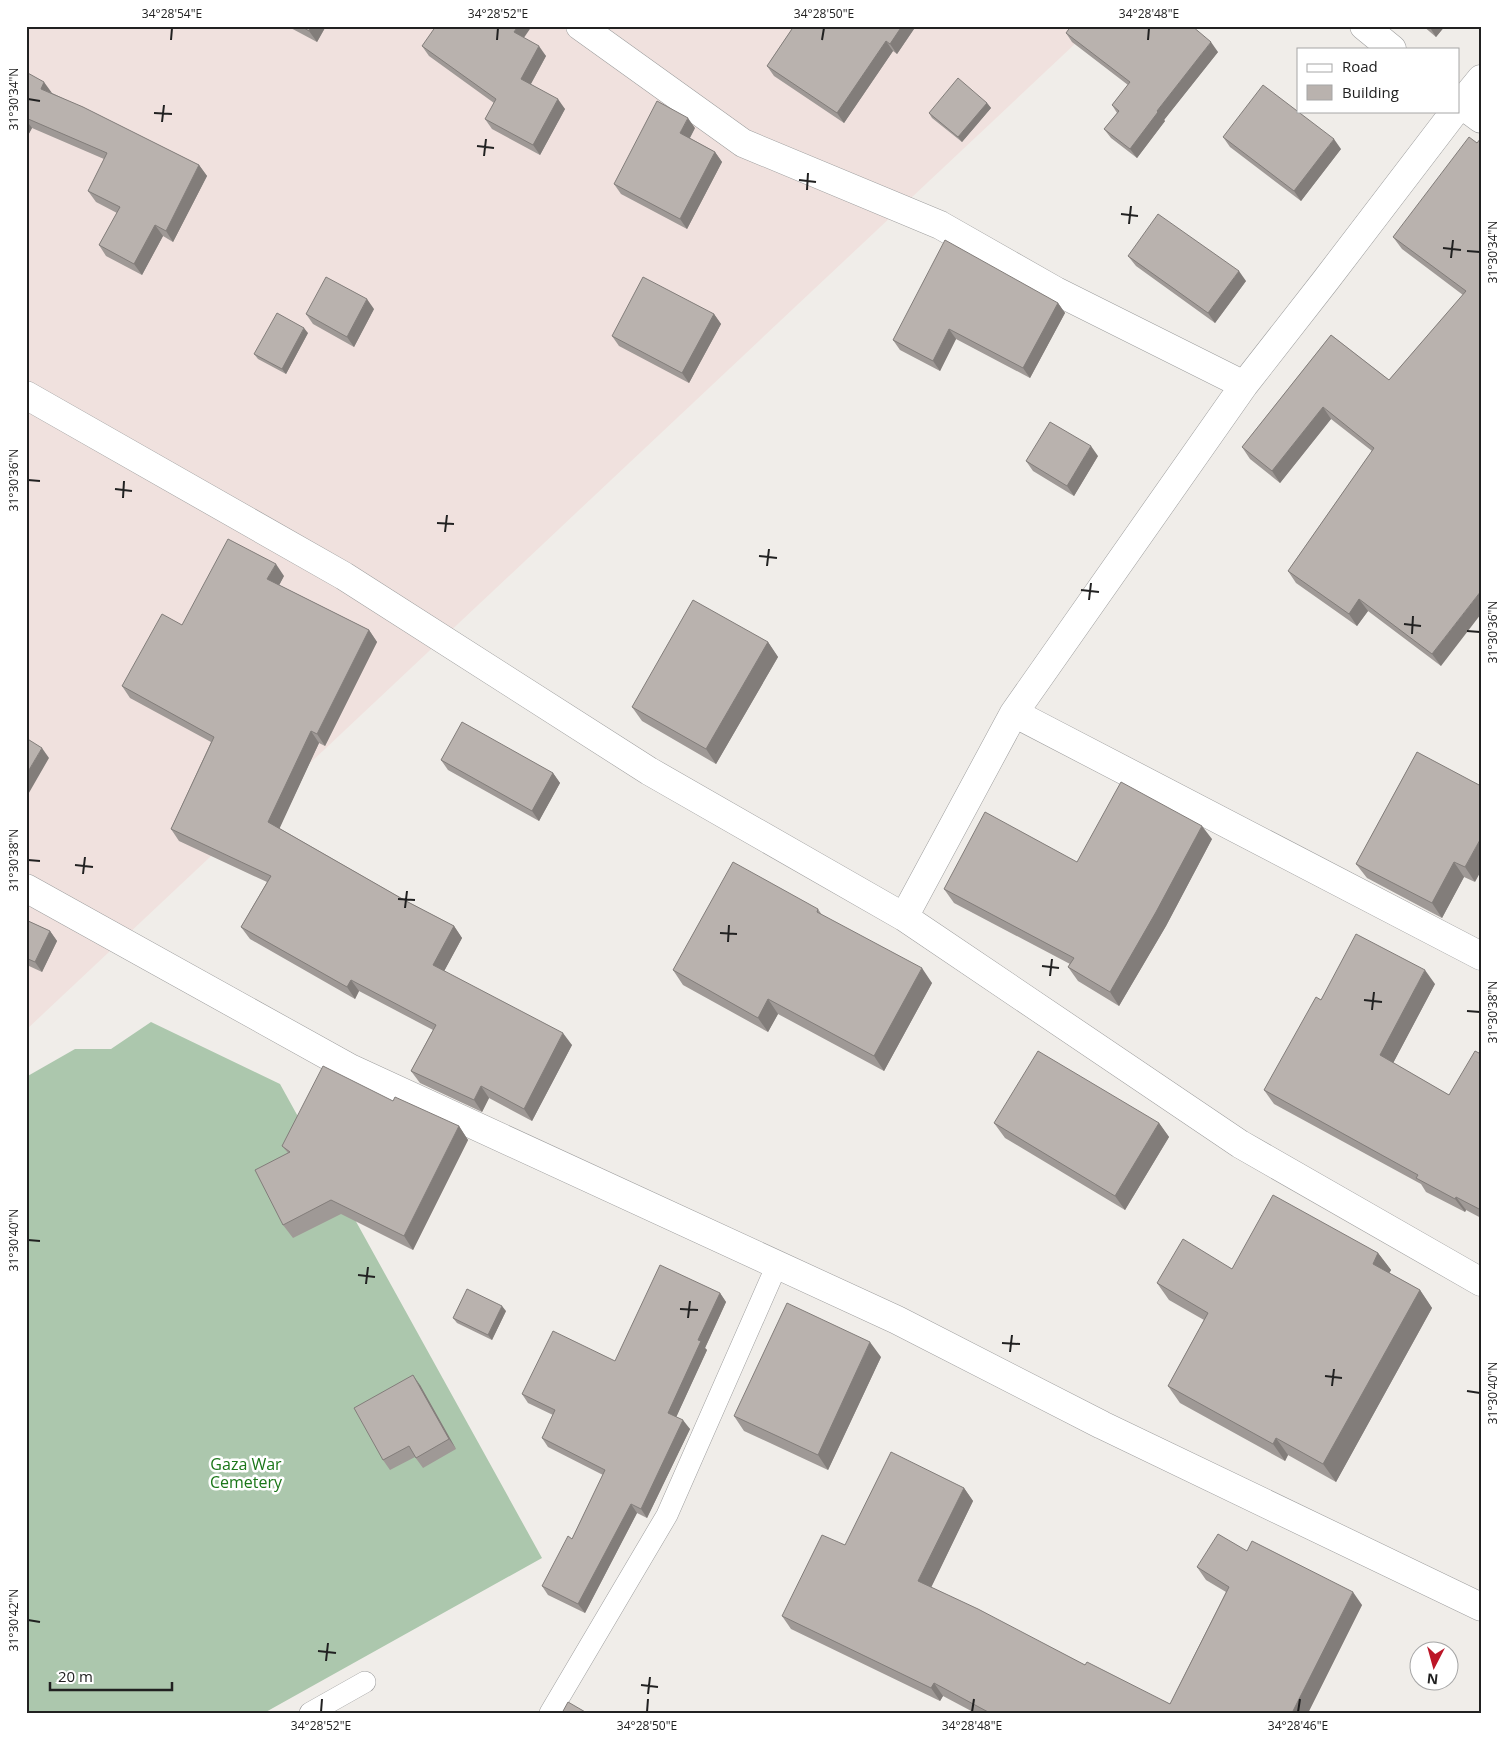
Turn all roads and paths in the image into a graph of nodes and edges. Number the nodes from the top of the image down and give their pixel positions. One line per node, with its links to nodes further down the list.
1 (580, 26): 7 (street)
2 (1364, 26): 3 (street)
3 (1391, 48)
4 (1481, 79): 5 (street)
5 (1462, 108)
6 (1459, 112): 7 (street)
7 (1244, 385): 9 (street)
8 (26, 395): 11 (street)
9 (1014, 713): 11 (street); 12 (street)
10 (26, 888): 13 (street)
11 (904, 917): 14 (street)
12 (1481, 956)
13 (777, 1265): 15 (street); 18 (lane)
14 (1481, 1282)
15 (1481, 1607)
16 (364, 1682): 17 (lane)
17 (310, 1713)
18 (550, 1713)

